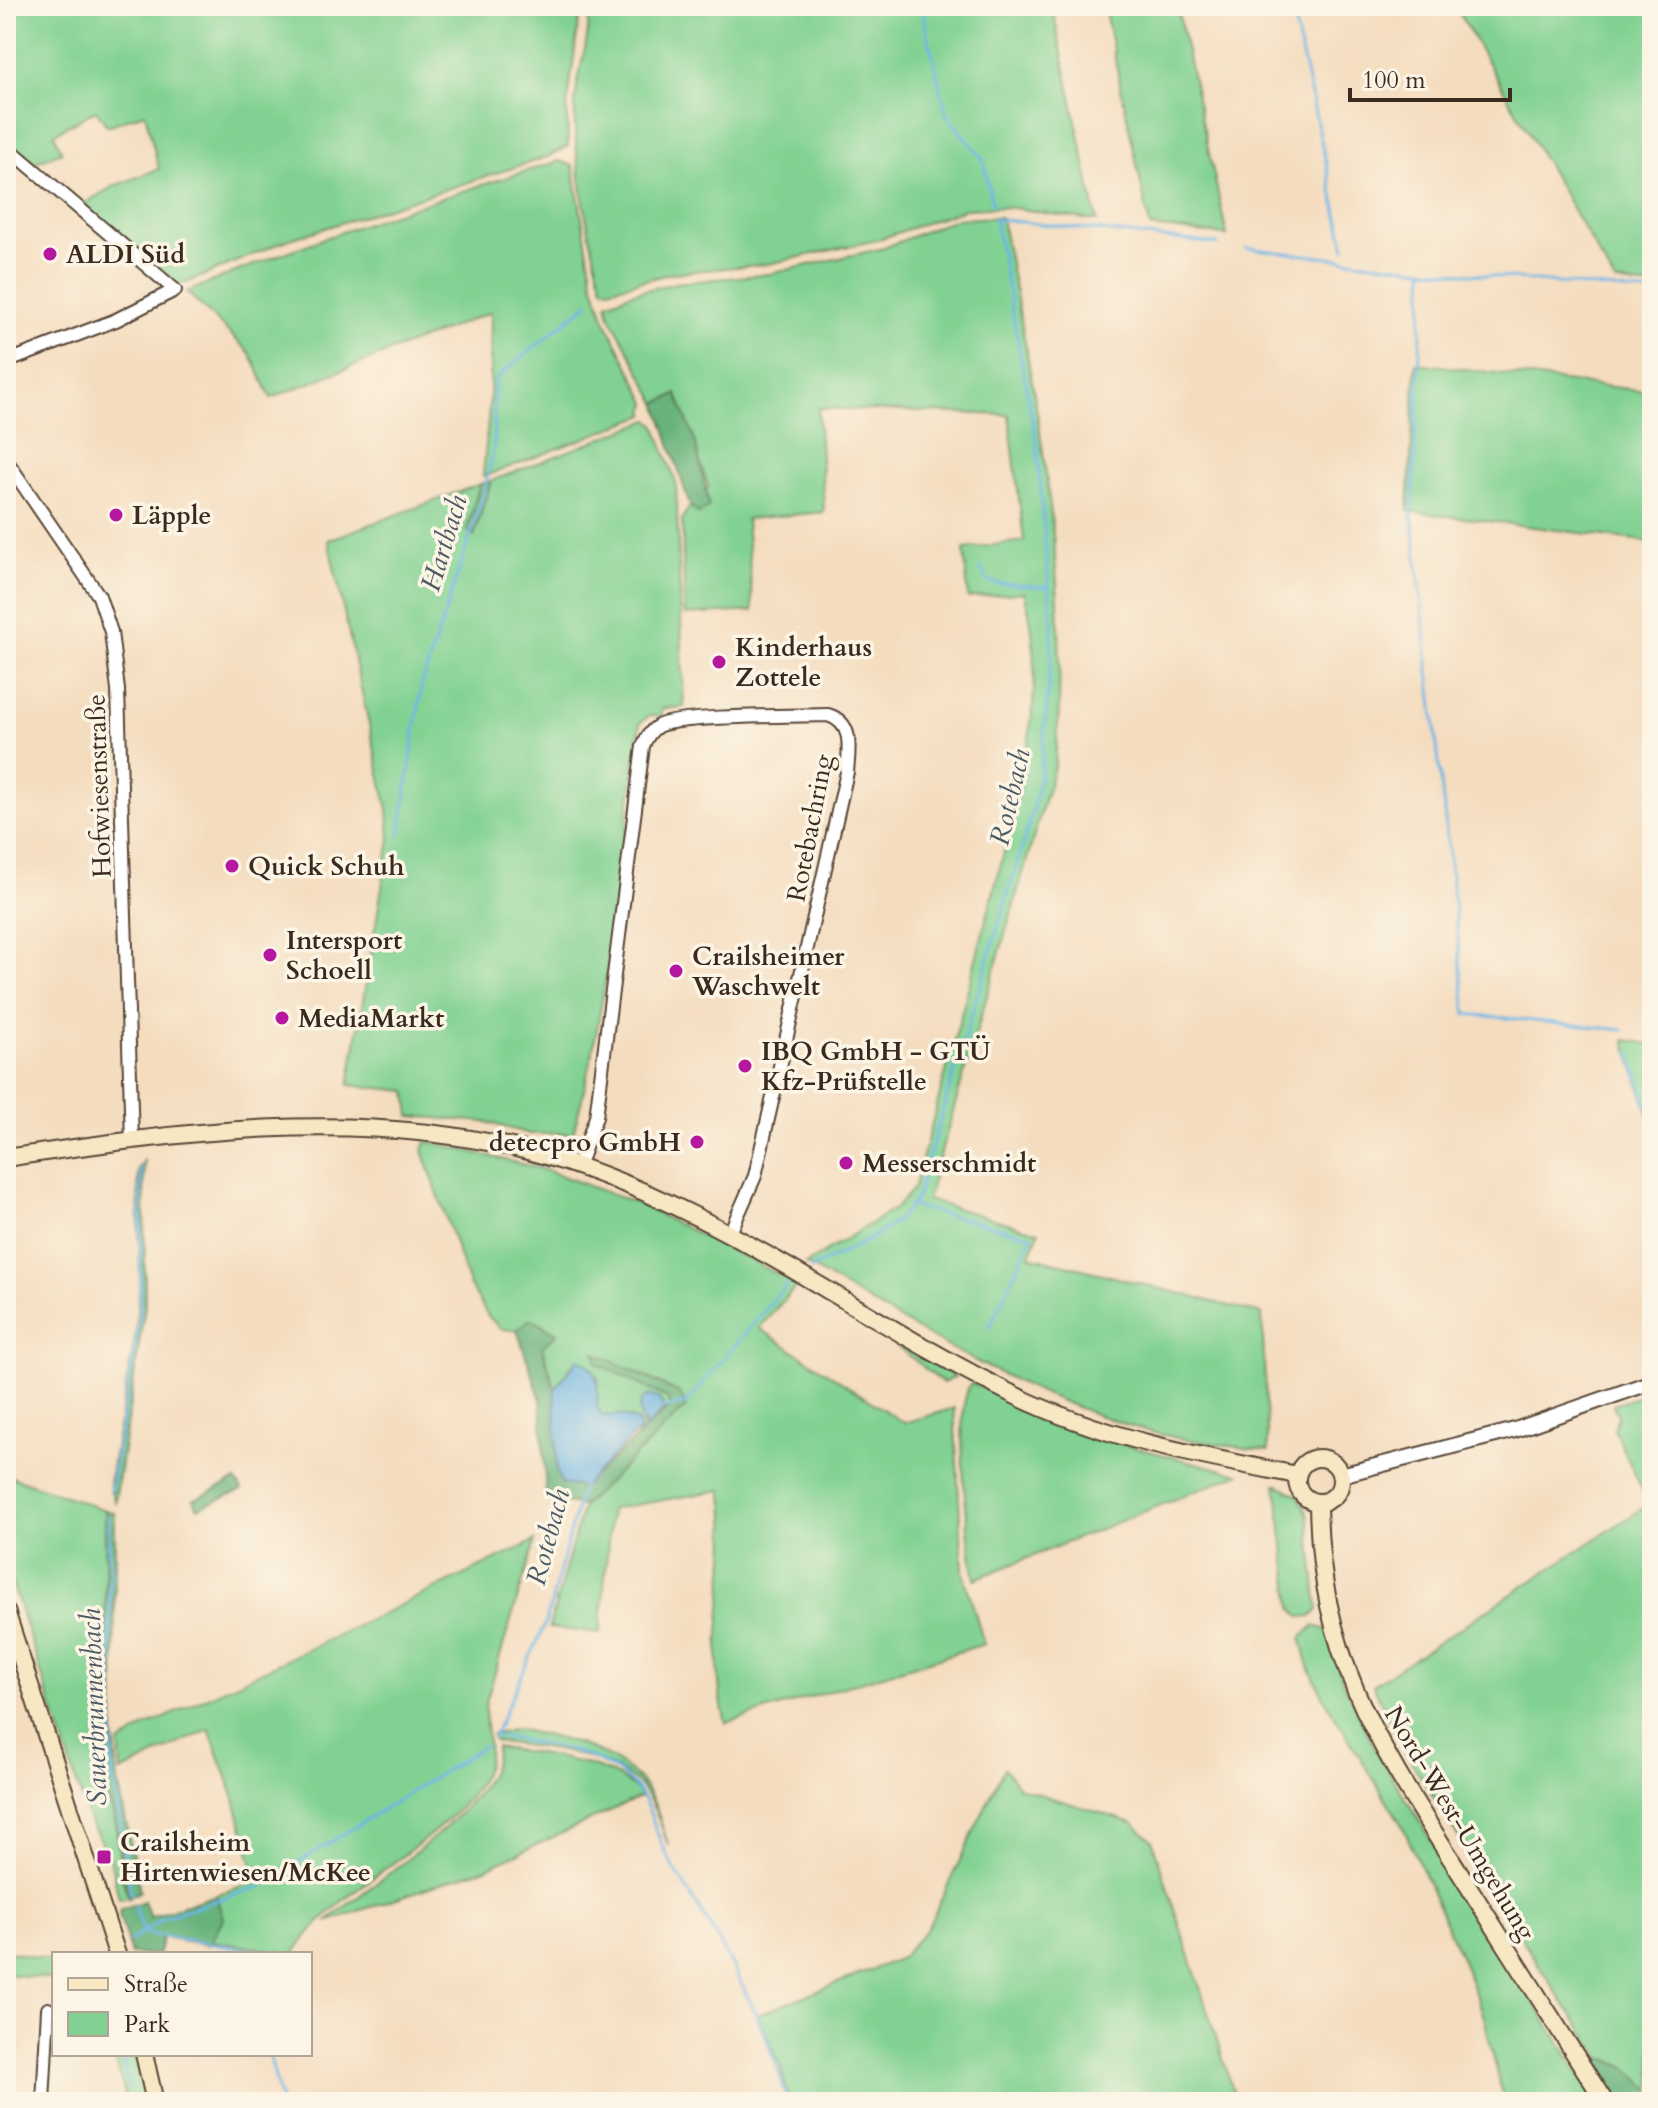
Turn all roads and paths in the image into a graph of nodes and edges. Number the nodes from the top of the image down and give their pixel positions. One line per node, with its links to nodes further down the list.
1 (6, 146): 2 (street)
2 (6, 362)
3 (6, 460): 4 (street, Hofwiesenstraße)
4 (132, 1141): 5 (main road); 6 (main road)
5 (6, 1158)
6 (578, 1167): 7 (main road); 7 (street, Rotebachring)
7 (729, 1235): 9 (main road)
8 (1652, 1382): 10 (street)
9 (1297, 1475): 10 (main road); 11 (main road)
10 (1341, 1475): 11 (main road)
11 (1318, 1503): 18 (main road, Nord-West-Umgehung)
12 (6, 1611): 13 (main road)
13 (116, 1952)
14 (48, 2009): 16 (street)
15 (144, 2056): 17 (main road)
16 (43, 2102)
17 (155, 2102)
18 (1605, 2102)

